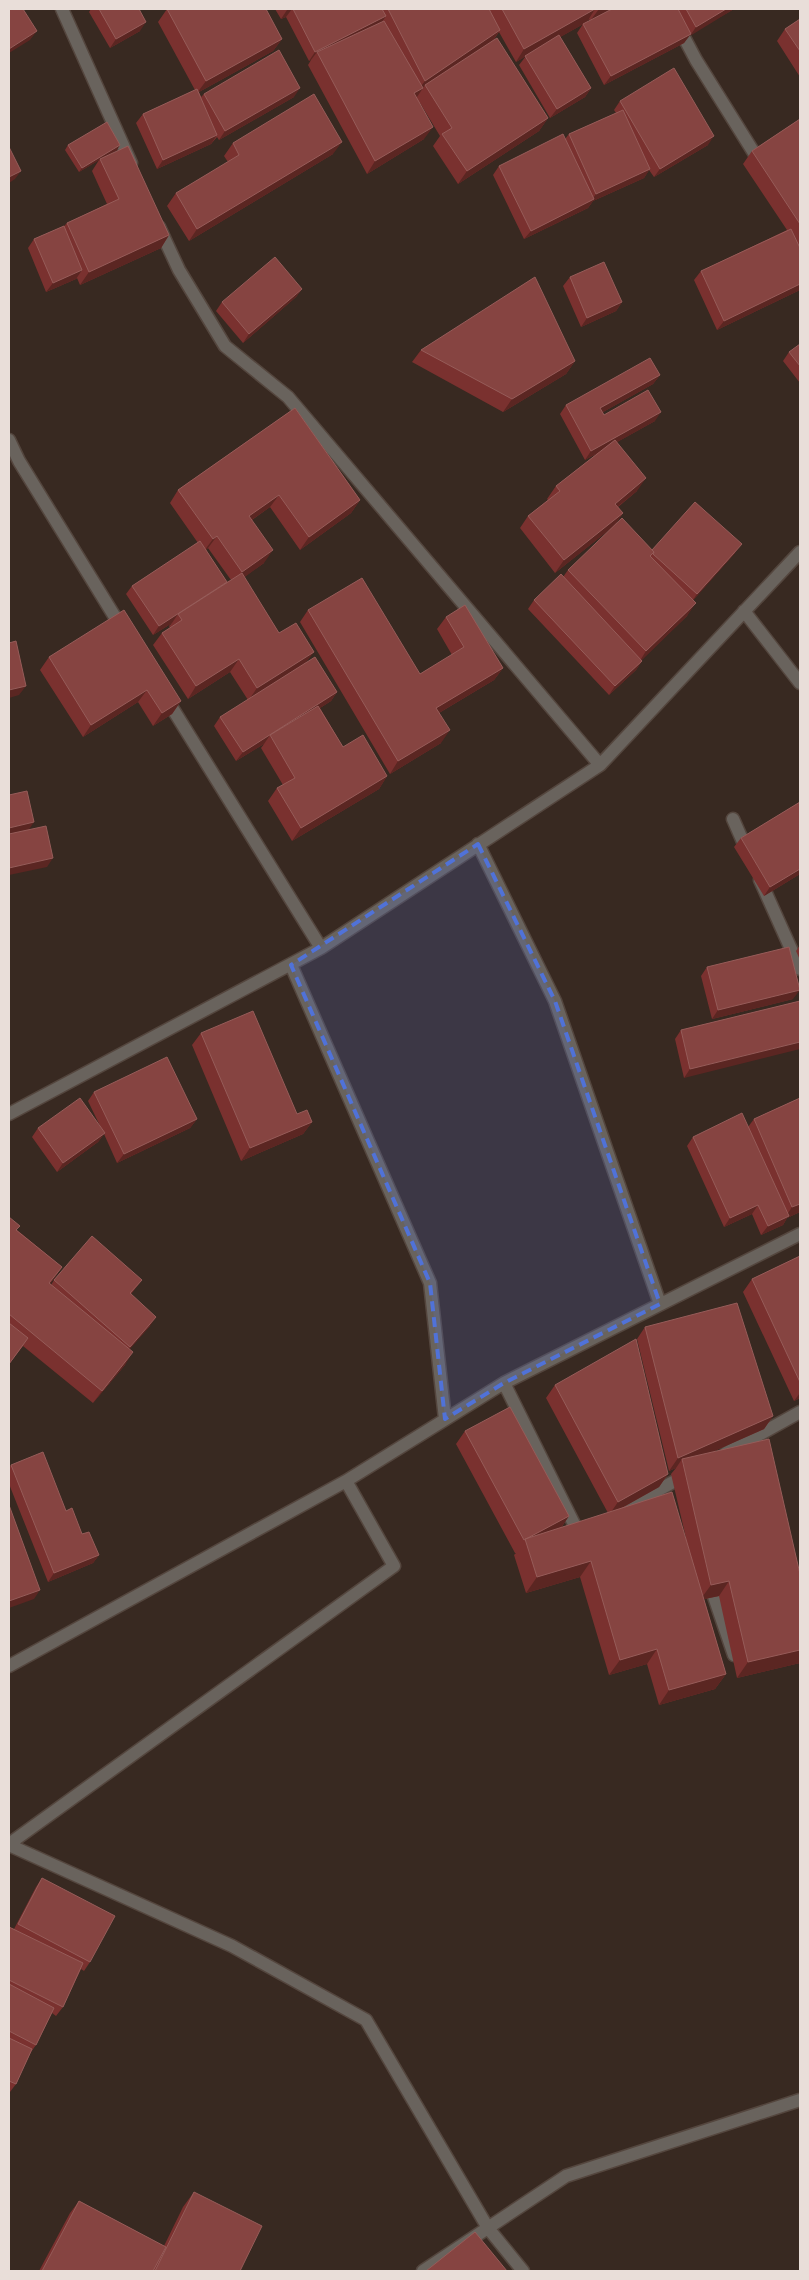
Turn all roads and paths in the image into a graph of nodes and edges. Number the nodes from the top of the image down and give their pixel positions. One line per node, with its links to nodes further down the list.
1 (62, 9): 3 (street)
2 (669, 9): 4 (street)
3 (134, 171)
4 (769, 177)
5 (155, 216): 12 (street)
6 (9, 440): 9 (street)
7 (800, 552): 8 (street)
8 (744, 611): 10 (street); 12 (street)
9 (128, 638)
10 (800, 683)
11 (160, 688): 15 (street)
12 (600, 765): 14 (street)
13 (733, 819): 17 (street)
14 (478, 844): 15 (street); 20 (street)
15 (321, 948): 16 (street)
16 (291, 964): 18 (street); 23 (street)
17 (800, 969)
18 (9, 1114)
19 (800, 1234): 20 (street)
20 (660, 1304): 21 (street)
21 (504, 1383): 23 (street); 25 (street)
22 (800, 1412): 24 (street)
23 (445, 1419): 26 (street)
24 (713, 1460)
25 (696, 1470)
26 (346, 1481): 28 (street); 30 (street)
27 (705, 1570): 29 (street)
28 (9, 1666)
29 (739, 1672)
30 (9, 1845): 32 (street)
31 (800, 2100): 32 (street)
32 (488, 2228): 33 (street); 34 (street)
33 (422, 2271)
34 (523, 2271)

